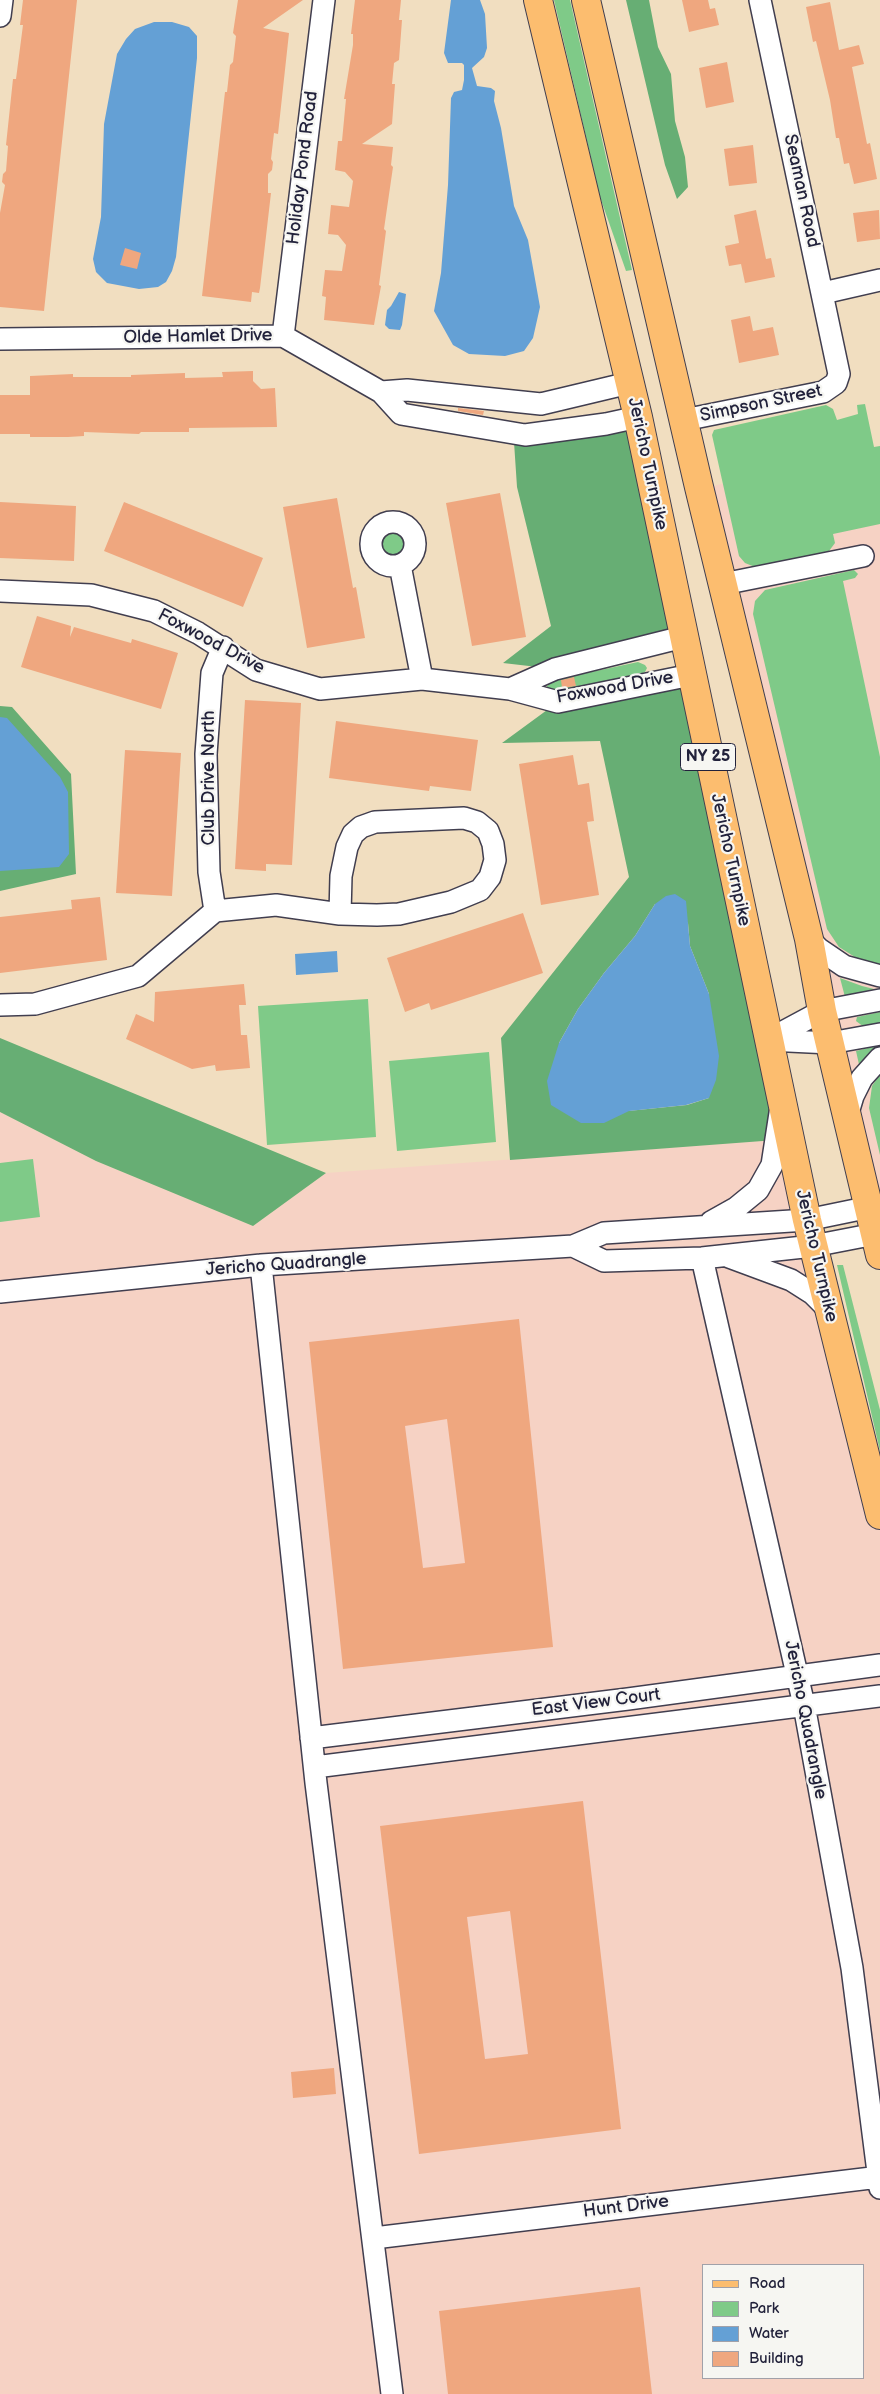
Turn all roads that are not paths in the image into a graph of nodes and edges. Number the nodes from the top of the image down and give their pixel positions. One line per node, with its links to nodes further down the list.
1 (2, 0): 6 (street)
2 (324, 0): 9 (street, Holiday Pond Road)
3 (538, 0): 11 (main road, Jericho Turnpike / NY 25)
4 (586, 0): 15 (main road, NY 25)
5 (760, 0): 8 (street, Seaman Road)
6 (0, 16)
7 (880, 280): 8 (street)
8 (823, 293): 12 (street, Seaman Road)
9 (283, 336): 10 (street, Olde Hamlet Drive); 13 (street, Olde Hamlet Drive)
10 (0, 340)
11 (629, 383): 13 (street); 14 (main road, Jericho Turnpike / NY 25)
12 (836, 383): 15 (street, Simpson Street)
13 (381, 392): 14 (street, Olde Hamlet Drive)
14 (638, 417): 20 (main road, Jericho Turnpike / NY 25)
15 (684, 420): 18 (main road, NY 25)
16 (863, 556): 18 (street)
17 (400, 565): 23 (street)
18 (723, 584): 27 (main road, NY 25)
19 (0, 591): 21 (street, Foxwood Drive)
20 (683, 636): 22 (main road, Jericho Turnpike / NY 25); 24 (street, Foxwood Drive)
21 (223, 647): 23 (street, Foxwood Drive); 25 (street, Club Drive North)
22 (691, 675): 24 (street, Foxwood Drive); 33 (main road, Jericho Turnpike / NY 25)
23 (422, 679): 24 (street, Foxwood Drive)
24 (510, 689)
25 (215, 911): 26 (street); 30 (street)
26 (340, 914): 26 (street)
27 (809, 939): 28 (street); 31 (main road, NY 25)
28 (880, 976)
29 (880, 1000): 31 (street)
30 (0, 1005)
31 (822, 1011): 33 (street); 34 (main road, NY 25)
32 (880, 1034): 34 (street)
33 (768, 1040): 34 (street); 36 (main road, Jericho Turnpike / NY 25)
34 (830, 1043): 37 (main road, NY 25)
35 (880, 1058): 37 (street)
36 (781, 1102): 39 (main road, Jericho Turnpike / NY 25); 40 (street, Jericho Quadrangle)
37 (847, 1116): 38 (main road, NY 25)
38 (870, 1207): 39 (street, Jericho Quadrangle); 41 (main road, NY 25)
39 (807, 1220): 40 (street, Jericho Quadrangle); 43 (main road, Jericho Turnpike / NY 25)
40 (702, 1226): 42 (street, Jericho Quadrangle)
41 (878, 1244): 43 (street, Jericho Quadrangle)
42 (573, 1246): 45 (street, Jericho Quadrangle); 46 (street, Jericho Quadrangle)
43 (813, 1246): 44 (street, Jericho Quadrangle); 48 (main road, Jericho Turnpike / NY 25)
44 (724, 1255): 45 (street, Jericho Quadrangle); 48 (street, Jericho Quadrangle)
45 (702, 1258): 51 (street, Jericho Quadrangle)
46 (260, 1265): 47 (street, Jericho Quadrangle); 54 (street)
47 (0, 1292)
48 (829, 1310): 49 (main road, Jericho Turnpike / NY 25)
49 (880, 1515)
50 (880, 1665): 51 (street, East View Court)
51 (798, 1677): 53 (street, Jericho Quadrangle); 54 (street, East View Court)
52 (880, 1696): 53 (street, East View Court)
53 (804, 1705): 55 (street, East View Court); 56 (street, Jericho Quadrangle)
54 (311, 1738): 55 (street)
55 (315, 1768): 57 (street)
56 (880, 2180): 57 (street, Hunt Drive)
57 (374, 2238): 58 (street)
58 (392, 2394)

